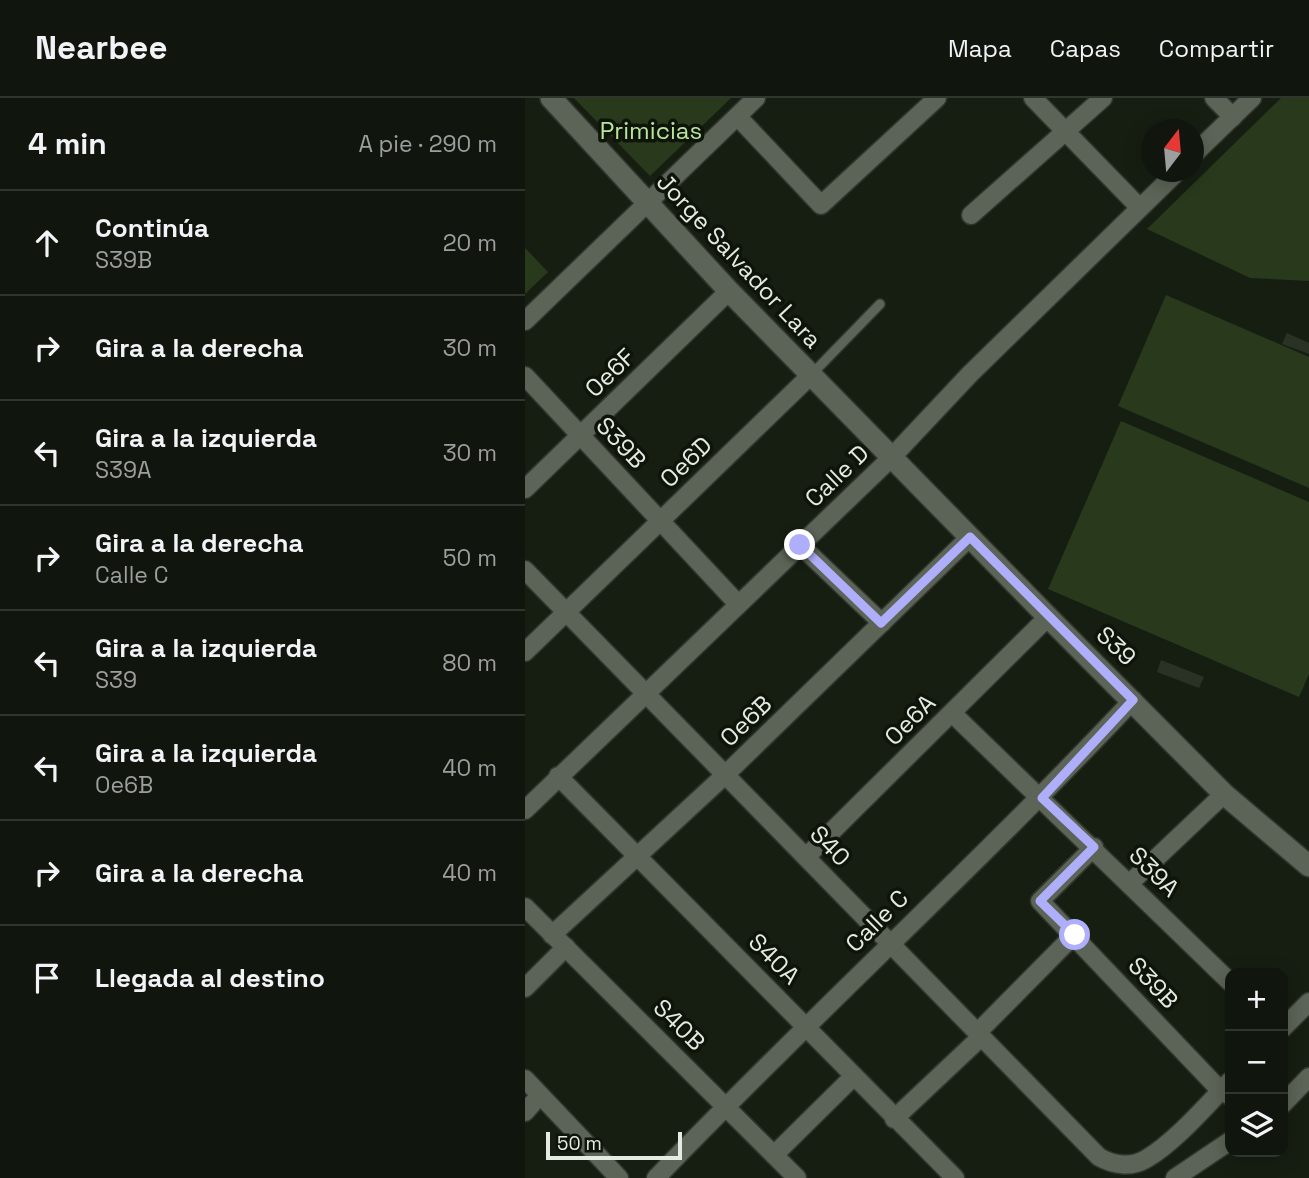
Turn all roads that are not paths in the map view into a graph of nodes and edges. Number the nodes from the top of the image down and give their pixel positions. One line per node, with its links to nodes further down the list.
1 (551, 98): 13 (street, Jorge Salvador Lara)
2 (756, 98): 8 (street)
3 (937, 98): 8 (street)
4 (1033, 98): 10 (street)
5 (1103, 98): 10 (street)
6 (1214, 98): 9 (street)
7 (1252, 98): 9 (street)
8 (738, 117): 13 (street)
9 (1233, 117): 11 (street)
10 (1067, 131): 14 (street); 15 (street)
11 (1204, 145)
12 (1167, 182): 14 (street, Calle D)
13 (647, 201): 16 (street, Jorge Salvador Lara); 18 (street)
14 (1140, 208): 22 (street, Calle D)
15 (971, 215)
16 (729, 291): 20 (street, Jorge Salvador Lara); 21 (street, Oe6F)
17 (880, 304): 20 (lane, Oe6D)
18 (525, 321)
19 (525, 376): 21 (street, S39B)
20 (810, 376): 22 (street, Jorge Salvador Lara); 24 (street, Oe6D)
21 (581, 436): 23 (street, Oe6F); 24 (street, S39B)
22 (891, 458): 25 (street, S39); 26 (street, Calle D)
23 (525, 489)
24 (660, 521): 28 (street, S39B); 29 (street, Oe6D)
25 (970, 537): 30 (street, S39); 31 (street, Oe6B)
26 (800, 545): 28 (street, Calle D); 31 (street)
27 (525, 570): 29 (street, S40)
28 (738, 604): 33 (street, Calle D)
29 (566, 612): 32 (street, Oe6D); 33 (street, S40)
30 (1048, 617): 34 (street, S39); 35 (street, Oe6A)
31 (881, 623): 36 (street, Oe6B)
32 (525, 652)
33 (645, 693): 36 (street, S40); 37 (street, Calle D)
34 (1133, 700): 38 (street, S39); 39 (street, Calle C)
35 (952, 713): 39 (street, S39A); 43 (street, Oe6A)
36 (725, 775): 42 (street, Oe6B); 43 (street, S40)
37 (558, 776): 40 (street, Calle D); 42 (street, S40A)
38 (1224, 794): 44 (street, S39); 45 (street)
39 (1042, 798): 41 (street, S39A); 49 (street, Calle C)
40 (525, 810)
41 (1094, 847): 45 (street, S39A); 48 (street, S39B)
42 (636, 855): 47 (street, Oe6B); 55 (street, S40A)
43 (806, 857): 49 (street, S40)
44 (1309, 866)
45 (1130, 883): 51 (street, S39A)
46 (525, 907): 47 (street, S40B)
47 (552, 935): 50 (street, S40B)
48 (1075, 935): 56 (street); 60 (street, S39B)
49 (890, 942): 55 (street, Calle C); 56 (street, S40)
50 (566, 947): 52 (street); 64 (street, S40B)
51 (1225, 977)
52 (525, 988)
53 (1309, 1002): 54 (street)
54 (1288, 1023)
55 (808, 1028): 57 (street, S40A); 64 (street, Calle C)
56 (979, 1035): 61 (street, S40); 66 (street)
57 (854, 1076): 66 (street, S40A); 68 (street)
58 (1309, 1077): 63 (street)
59 (525, 1079): 62 (street)
60 (1225, 1087)
61 (1225, 1091)
62 (540, 1095): 65 (street); 69 (street)
63 (1288, 1099)
64 (726, 1106): 68 (street, S40B); 70 (street, Calle C)
65 (525, 1112)
66 (894, 1119): 72 (street, S40A)
67 (1225, 1144): 73 (street)
68 (774, 1155): 71 (street, S40B)
69 (619, 1178)
70 (656, 1178)
71 (797, 1178)
72 (955, 1178)
73 (1175, 1178)

